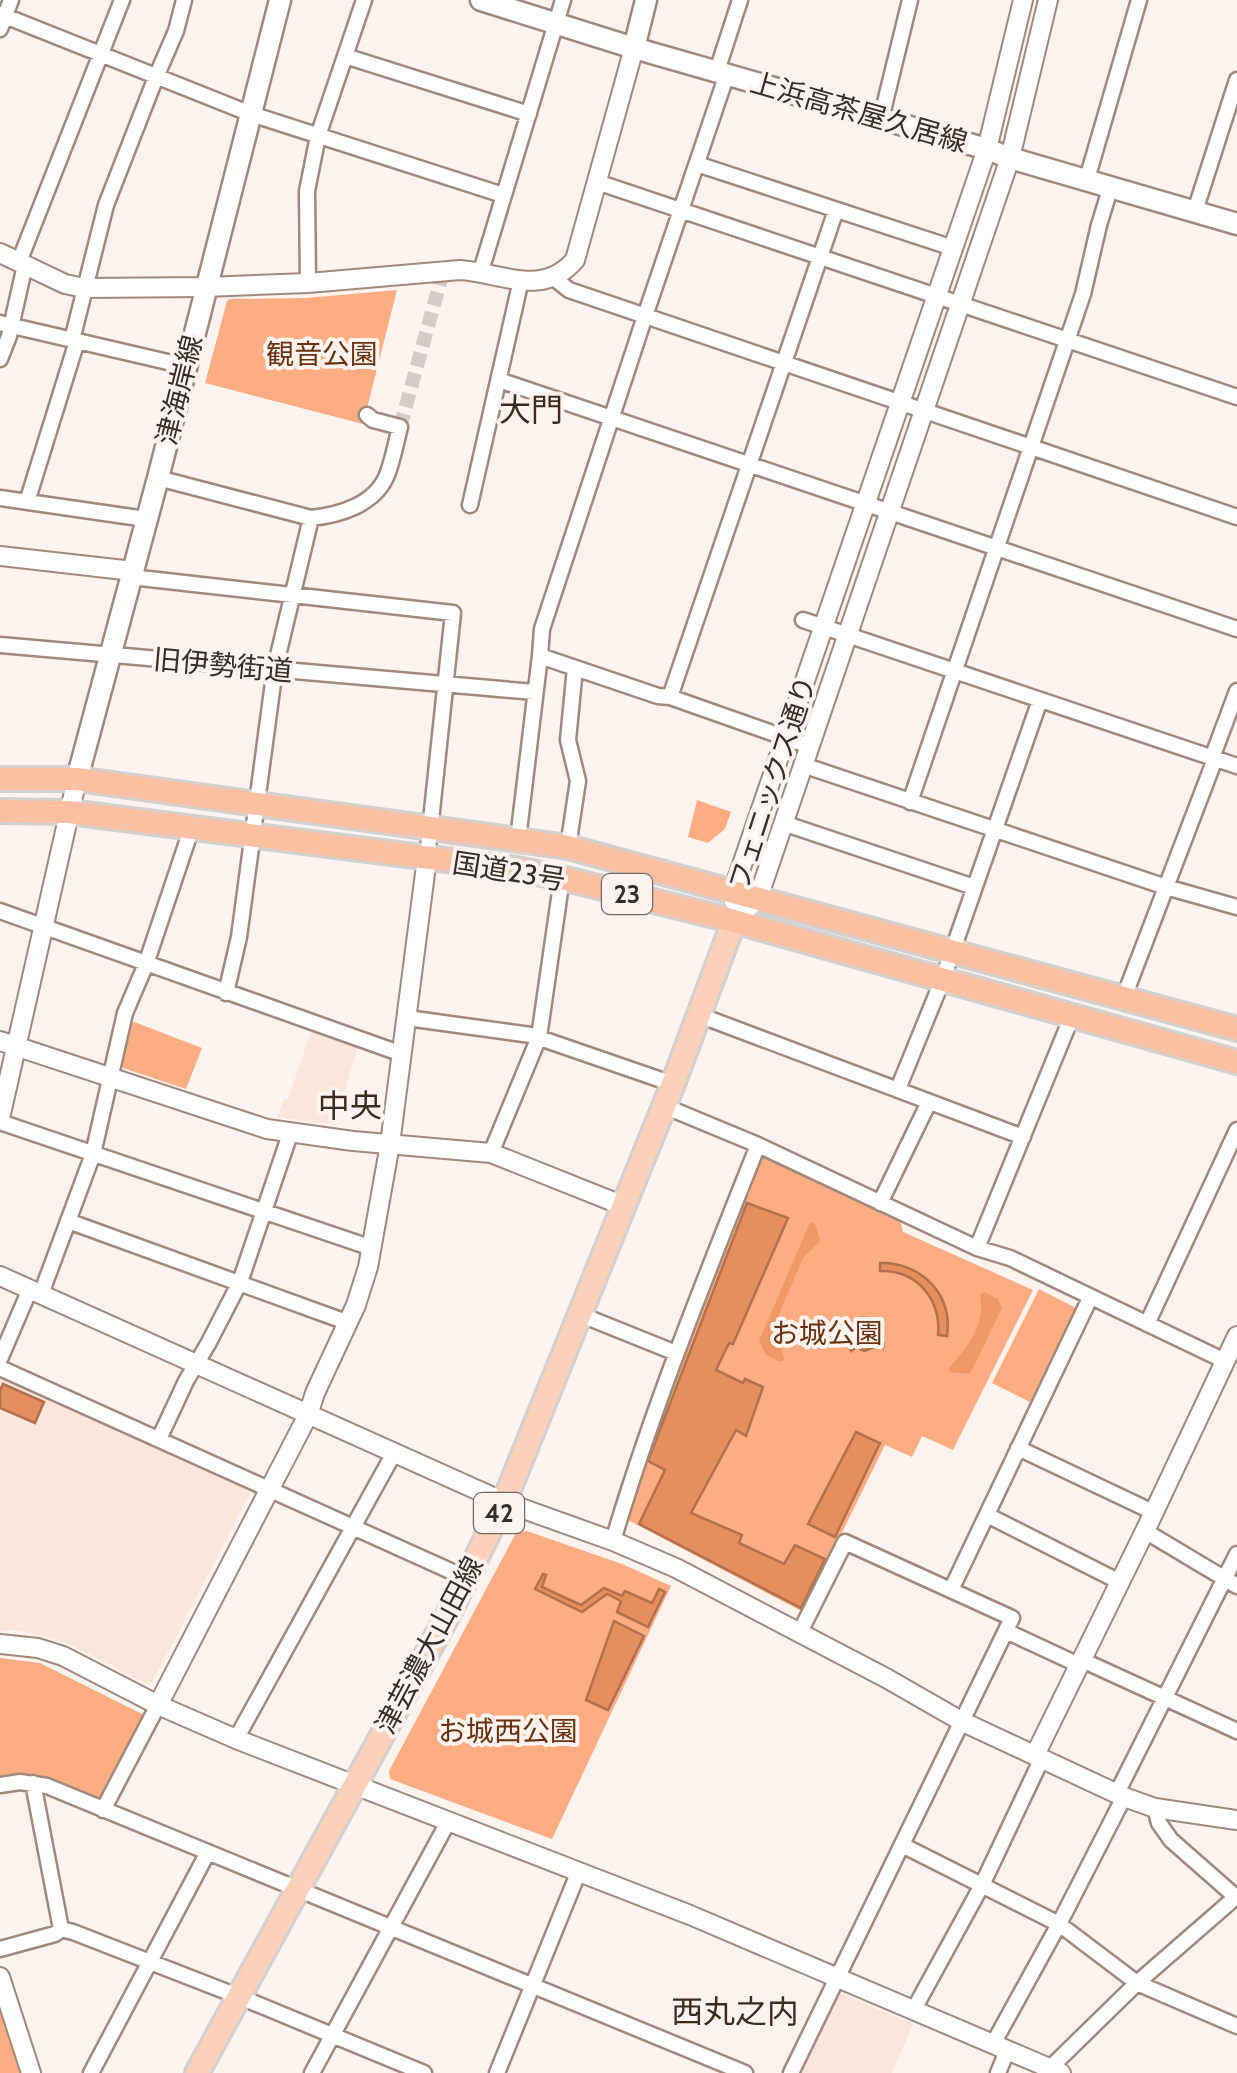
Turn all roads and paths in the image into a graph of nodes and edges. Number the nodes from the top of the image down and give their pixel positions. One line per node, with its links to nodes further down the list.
1 (11, 0): 14 (street)
2 (122, 0): 17 (street)
3 (184, 0): 20 (street)
4 (280, 0): 22 (main road, 津海岸線)
5 (364, 0): 18 (street)
6 (480, 0): 15 (main road, 上浜高茶屋久居線)
7 (563, 0): 15 (street)
8 (646, 0): 16 (main road)
9 (740, 0): 19 (street)
10 (910, 0): 24 (street)
11 (1023, 0): 26 (street, フェニックス通り)
12 (1048, 0): 27 (street, フェニックス通り)
13 (1140, 0): 29 (street)
14 (5, 19): 17 (street)
15 (556, 23): 16 (main road, 上浜高茶屋久居線); 23 (street)
16 (634, 48): 19 (main road, 上浜高茶屋久居線); 30 (street)
17 (100, 54): 20 (street); 40 (street)
18 (345, 56): 23 (street); 25 (street)
19 (722, 72): 24 (main road, 上浜高茶屋久居線); 28 (street)
20 (156, 77): 22 (street); 46 (street)
21 (1237, 80): 35 (street)
22 (251, 114): 25 (street); 45 (main road, 津海岸線)
23 (528, 114): 32 (street)
24 (880, 119): 26 (main road, 上浜高茶屋久居線)
25 (318, 136): 32 (street); 44 (street)
26 (987, 149): 27 (main road, 上浜高茶屋久居線); 37 (street, フェニックス通り)
27 (1010, 158): 29 (main road, 上浜高茶屋久居線); 48 (street, フェニックス通り)
28 (697, 164): 33 (street); 34 (street)
29 (1087, 179): 31 (main road, 上浜高茶屋久居線)
30 (598, 182): 34 (street); 42 (street)
31 (1111, 186): 35 (main road, 上浜高茶屋久居線); 51 (street)
32 (504, 194): 41 (street)
33 (836, 210): 37 (street); 39 (street)
34 (681, 211): 39 (street); 49 (street)
35 (1195, 212): 36 (main road, 上浜高茶屋久居線)
36 (1237, 224)
37 (953, 248): 47 (street, フェニックス通り)
38 (0, 252): 40 (street)
39 (820, 258): 47 (street); 54 (street)
40 (22, 263): 46 (street); 50 (street)
41 (481, 271): 43 (street); 44 (street)
42 (554, 278): 43 (street); 49 (street)
43 (521, 280): 56 (street)
44 (308, 283): 45 (street)
45 (206, 287): 46 (street); 55 (main road, 津海岸線)
46 (84, 288): 52 (street)
47 (937, 296): 48 (street); 58 (street, フェニックス通り)
48 (960, 304): 51 (street); 59 (street, フェニックス通り)
49 (645, 316): 54 (street); 61 (street)
50 (6, 324): 52 (street); 53 (street)
51 (1066, 340): 57 (street); 62 (street)
52 (74, 341): 55 (street); 66 (street)
53 (0, 358)
54 (784, 363): 58 (street); 63 (street)
55 (184, 366): 64 (main road, 津海岸線)
56 (498, 380): 61 (street); 68 (street)
57 (1237, 397)
58 (900, 402): 59 (street); 67 (street, フェニックス通り)
59 (924, 410): 62 (street); 69 (street, フェニックス通り)
60 (366, 415): 70 (street)
61 (611, 419): 63 (street); 83 (street)
62 (1031, 447): 71 (street); 73 (street)
63 (749, 465): 67 (street); 90 (street)
64 (158, 478): 70 (street); 72 (main road, 津海岸線)
65 (0, 498): 66 (street)
66 (26, 502): 72 (street)
67 (865, 504): 69 (street); 78 (street, フェニックス通り)
68 (470, 506)
69 (889, 512): 73 (street); 80 (street, フェニックス通り)
70 (311, 518): 76 (street)
71 (1237, 518)
72 (146, 519): 75 (main road, 津海岸線)
73 (995, 548): 79 (street); 86 (street)
74 (0, 556): 75 (street)
75 (132, 574): 76 (street); 82 (main road, 津海岸線)
76 (292, 596): 84 (street); 87 (street)
77 (802, 620): 78 (street)
78 (823, 626): 80 (street); 92 (street, フェニックス通り)
79 (1237, 629)
80 (848, 634): 86 (street); 93 (street, フェニックス通り)
81 (0, 645): 82 (street, 旧伊勢街道)
82 (110, 656): 84 (street, 旧伊勢街道); 98 (main road, 津海岸線)
83 (540, 656): 85 (street); 89 (street)
84 (275, 668): 87 (street, 旧伊勢街道); 100 (street)
85 (575, 668): 90 (street); 109 (street)
86 (954, 670): 91 (street); 99 (street)
87 (446, 684): 89 (street, 旧伊勢街道); 105 (street)
88 (1237, 691): 94 (street)
89 (534, 692): 108 (street)
90 (670, 697): 92 (street)
91 (1040, 700): 94 (street); 106 (street)
92 (786, 738): 93 (street); 114 (street, フェニックス通り)
93 (810, 746): 95 (street, フェニックス通り)
94 (1214, 758): 96 (street); 113 (street)
95 (803, 765): 99 (street); 103 (street, フェニックス通り)
96 (1237, 766)
97 (0, 778): 98 (highway, 国道23号 / 23)
98 (77, 779): 100 (highway, 国道23号 / 23); 102 (street)
99 (910, 802): 106 (street)
100 (258, 803): 105 (highway, 国道23号 / 23); 107 (street)
101 (0, 811): 102 (highway, 国道23号 / 23)
102 (69, 812): 104 (highway, 国道23号 / 23); 119 (street)
103 (784, 823): 112 (street); 115 (street, フェニックス通り)
104 (192, 826): 107 (highway, 国道23号 / 23); 121 (street)
105 (430, 828): 108 (highway, 国道23号 / 23); 110 (street)
106 (995, 830): 112 (street); 113 (street)
107 (252, 834): 110 (highway, 国道23号 / 23); 123 (street)
108 (518, 838): 109 (highway, 国道23号 / 23)
109 (568, 847): 114 (highway, 国道23号 / 23)
110 (427, 858): 111 (highway, 国道23号 / 23); 127 (street)
111 (562, 878): 118 (highway, 国道23号 / 23); 129 (street)
112 (974, 887): 120 (street)
113 (1166, 887): 116 (street); 124 (street)
114 (734, 891): 115 (highway, 国道23号 / 23); 118 (street, フェニックス通り)
115 (758, 898): 118 (street, フェニックス通り); 120 (highway, 国道23号 / 23)
116 (1237, 907)
117 (0, 912): 119 (street)
118 (734, 922): 122 (highway, 国道23号 / 23); 125 (main road, 津芸濃大山田線 / 42)
119 (42, 927): 121 (street); 130 (street)
120 (952, 951): 122 (street); 124 (highway, 国道23号 / 23)
121 (146, 964): 123 (street); 133 (street)
122 (942, 981): 126 (highway, 国道23号 / 23); 134 (street)
123 (226, 993): 131 (street)
124 (1124, 997): 128 (highway, 国道23号 / 23)
125 (699, 1015): 134 (street); 135 (main road, 津芸濃大山田線 / 42)
126 (1072, 1016): 132 (highway, 国道23号 / 23); 140 (street)
127 (407, 1018): 129 (street); 131 (street)
128 (1237, 1029)
129 (538, 1037): 135 (street); 143 (street)
130 (8, 1044): 133 (street); 137 (street)
131 (402, 1054): 141 (street)
132 (1237, 1062)
133 (110, 1077): 139 (street); 144 (street)
134 (898, 1089): 136 (street)
135 (669, 1095): 142 (street); 146 (main road, 津芸濃大山田線 / 42)
136 (929, 1102): 140 (street); 145 (street)
137 (0, 1120): 144 (street)
138 (1237, 1130): 157 (street)
139 (290, 1134): 141 (street); 147 (street)
140 (1023, 1138): 150 (street)
141 (390, 1144): 143 (street); 149 (street)
142 (758, 1145): 145 (street); 159 (street)
143 (491, 1153): 146 (street)
144 (93, 1154): 147 (street); 148 (street)
145 (880, 1203): 150 (street)
146 (624, 1206): 155 (main road, 津芸濃大山田線 / 42)
147 (263, 1212): 149 (street); 152 (street)
148 (68, 1221): 152 (street); 153 (street)
149 (372, 1248): 156 (street)
150 (977, 1248): 154 (street)
151 (0, 1276): 153 (street)
152 (240, 1282): 156 (street); 161 (street)
153 (36, 1292): 160 (street); 161 (street)
154 (1090, 1298): 157 (street); 165 (street)
155 (580, 1314): 159 (street); 168 (main road, 津芸濃大山田線 / 42)
156 (349, 1323): 163 (street)
157 (1147, 1324): 158 (street)
158 (1232, 1350): 169 (street)
159 (676, 1353): 173 (street)
160 (0, 1358)
161 (197, 1363): 163 (street); 164 (street)
162 (0, 1368): 164 (street)
163 (308, 1415): 166 (street); 167 (street)
164 (158, 1439): 167 (street)
165 (1018, 1448): 169 (street); 170 (street)
166 (394, 1454): 168 (street); 171 (street)
167 (270, 1490): 171 (street); 184 (street)
168 (504, 1502): 173 (street); 175 (main road, 津芸濃大山田線 / 42)
169 (1154, 1512): 172 (street)
170 (986, 1515): 176 (street); 178 (street)
171 (353, 1528): 175 (street); 187 (street)
172 (1145, 1531): 176 (street); 177 (street)
173 (613, 1541): 179 (street)
174 (1237, 1554): 177 (street)
175 (466, 1578): 191 (main road, 津芸濃大山田線 / 42)
176 (1120, 1582): 182 (street)
177 (1231, 1582): 183 (street)
178 (951, 1590): 179 (street); 180 (street)
179 (800, 1632): 185 (street)
180 (1006, 1632): 182 (street); 185 (street)
181 (0, 1644): 184 (street)
182 (1081, 1663): 183 (street); 188 (street)
183 (1164, 1698): 186 (street); 192 (street)
184 (158, 1705): 187 (street); 194 (street)
185 (961, 1721): 188 (street); 197 (street)
186 (1237, 1731)
187 (236, 1740): 191 (street)
188 (1039, 1757): 192 (street); 200 (street)
189 (33, 1784): 190 (street); 194 (street); 205 (street)
190 (0, 1785)
191 (353, 1786): 196 (street); 201 (main road, 津芸濃大山田線 / 42)
192 (1120, 1795): 193 (street); 203 (street)
193 (1155, 1808): 195 (street); 202 (street)
194 (103, 1810): 198 (street)
195 (1237, 1820)
196 (448, 1822): 199 (street); 204 (street)
197 (902, 1845): 200 (street); 209 (street)
198 (208, 1852): 201 (street); 207 (street)
199 (579, 1872): 209 (street); 211 (street)
200 (982, 1885): 203 (street); 213 (street)
201 (299, 1888): 204 (street); 212 (main road, 津芸濃大山田線 / 42)
202 (1236, 1897): 210 (street)
203 (1059, 1924): 210 (street); 216 (street)
204 (392, 1926): 211 (street); 215 (street)
205 (61, 1929): 206 (street); 207 (street)
206 (0, 1949)
207 (149, 1963): 212 (street); 219 (street)
208 (0, 1977): 218 (street)
209 (836, 1979): 213 (street); 225 (street)
210 (1138, 1983): 214 (street); 217 (street)
211 (533, 1985): 223 (street); 224 (street)
212 (240, 1997): 215 (street); 220 (main road, 津芸濃大山田線 / 42)
213 (913, 2011): 216 (street)
214 (1237, 2026)
215 (332, 2035): 221 (street); 222 (street)
216 (1000, 2048): 217 (street); 226 (street)
217 (1056, 2071)
218 (32, 2073)
219 (91, 2073)
220 (198, 2073)
221 (312, 2073)
222 (424, 2073)
223 (497, 2073)
224 (746, 2073)
225 (791, 2073)
226 (998, 2073)

